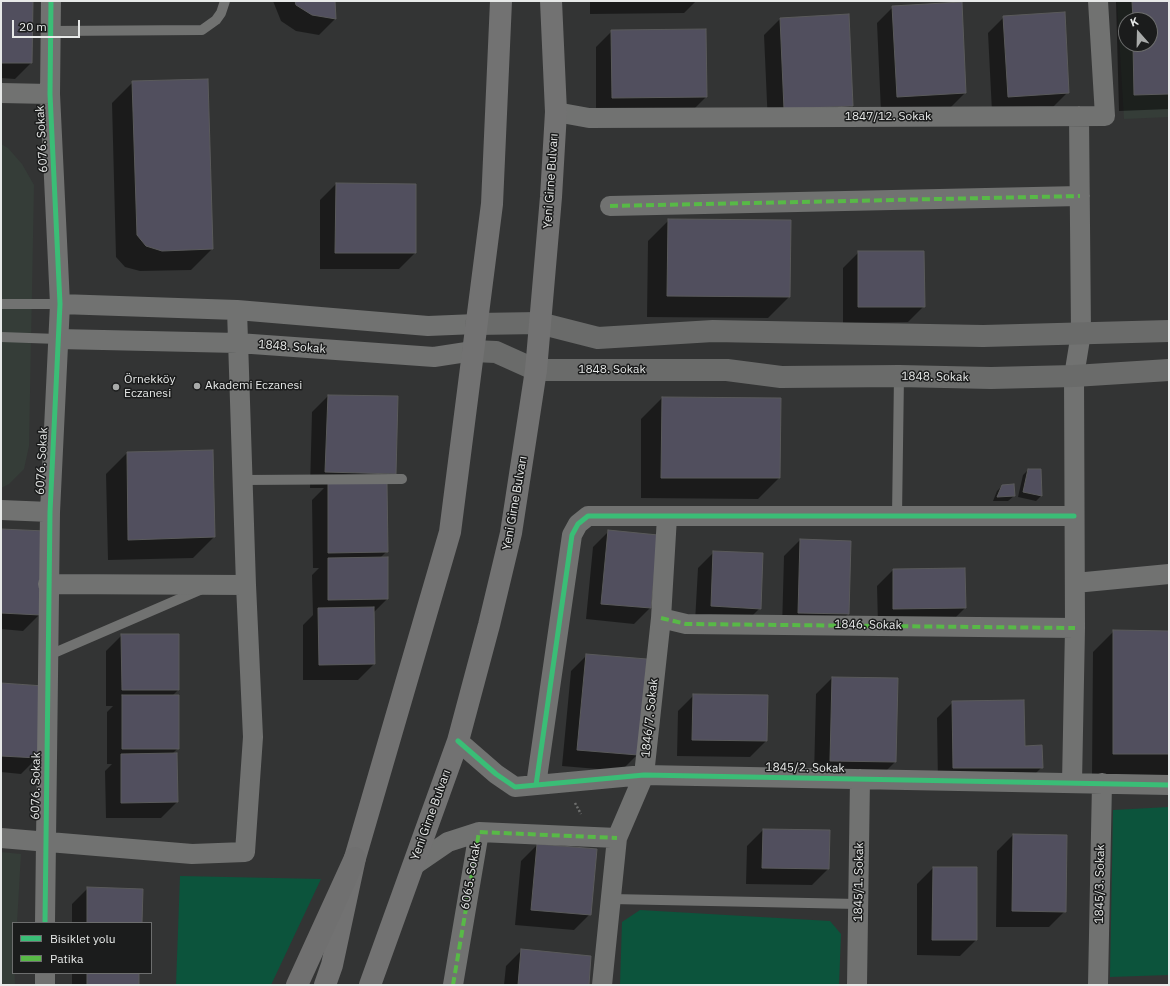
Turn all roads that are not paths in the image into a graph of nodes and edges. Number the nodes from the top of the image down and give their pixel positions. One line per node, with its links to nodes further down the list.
1 (51, 1): 6 (street, 6076. Sokak)
2 (225, 1): 6 (lane)
3 (501, 1): 17 (main road)
4 (551, 1): 9 (main road, Yeni Girne Bulvarı)
5 (1098, 1): 10 (street, 1847/12. Sokak)
6 (50, 31): 8 (street, 6076. Sokak)
7 (1, 93): 8 (street)
8 (50, 94): 14 (street, 6076. Sokak)
9 (556, 112): 10 (street, 1847/12. Sokak); 16 (main road, Yeni Girne Bulvarı)
10 (1079, 116): 11 (street)
11 (1080, 196): 12 (street); 19 (street)
12 (610, 206)
13 (1, 304): 14 (lane)
14 (60, 304): 15 (street); 21 (street, 6076. Sokak)
15 (238, 310): 17 (street); 22 (street)
16 (539, 323): 17 (main road); 19 (main road); 24 (main road, Yeni Girne Bulvarı)
17 (476, 324): 23 (main road)
18 (1169, 331): 19 (main road)
19 (1081, 333): 27 (street)
20 (1, 337): 21 (lane)
21 (58, 339): 22 (street, 1848. Sokak); 31 (street, 6076. Sokak)
22 (238, 343): 23 (street, 1848. Sokak); 29 (street)
23 (473, 351): 24 (main road, 1848. Sokak); 54 (main road)
24 (536, 370): 26 (main road, 1848. Sokak); 43 (main road, Yeni Girne Bulvarı)
25 (1169, 370): 27 (main road, 1848. Sokak)
26 (899, 376): 27 (main road, 1848. Sokak); 33 (lane)
27 (1074, 376): 34 (street)
28 (402, 479): 29 (lane)
29 (242, 480): 39 (street)
30 (1, 510): 31 (street)
31 (50, 512): 37 (street, 6076. Sokak)
32 (667, 516): 33 (street); 40 (street, 1846/7. Sokak); 48 (street)
33 (897, 516): 34 (street)
34 (1074, 516): 36 (street)
35 (1169, 574): 36 (street)
36 (1075, 583): 41 (street)
37 (48, 584): 38 (street); 42 (street, 6076. Sokak)
38 (210, 585): 39 (street); 42 (lane)
39 (246, 586): 53 (street)
40 (661, 618): 41 (street, 1846. Sokak); 44 (street, 1846/7. Sokak)
41 (1075, 628): 46 (street)
42 (47, 656): 53 (street, 6076. Sokak)
43 (458, 741): 48 (street, 1845/2. Sokak); 55 (main road, Yeni Girne Bulvarı)
44 (644, 775): 45 (street, 1845/2. Sokak); 48 (street, 1845/2. Sokak); 52 (street, 1846/7. Sokak)
45 (860, 779): 46 (street, 1845/2. Sokak); 57 (street, 1845/1. Sokak)
46 (1072, 783): 47 (street, 1845/2. Sokak)
47 (1102, 783): 49 (street, 1845/2. Sokak); 67 (street, 1845/3. Sokak)
48 (536, 785)
49 (1169, 785)
50 (479, 832): 52 (street, 6065. Sokak); 55 (street); 64 (street, 6065. Sokak)
51 (1, 838): 53 (street)
52 (616, 838): 56 (street, 1846/7. Sokak)
53 (45, 841): 58 (street, 6076. Sokak)
54 (355, 858): 61 (highway); 62 (main road)
55 (413, 866): 63 (main road, Yeni Girne Bulvarı)
56 (611, 899): 57 (lane); 65 (street, 1846/7. Sokak)
57 (858, 904): 66 (street, 1845/1. Sokak)
58 (45, 922)
59 (45, 974): 60 (street)
60 (45, 985)
61 (297, 985)
62 (325, 985)
63 (370, 985)
64 (453, 985)
65 (602, 985)
66 (856, 985)
67 (1098, 985)

